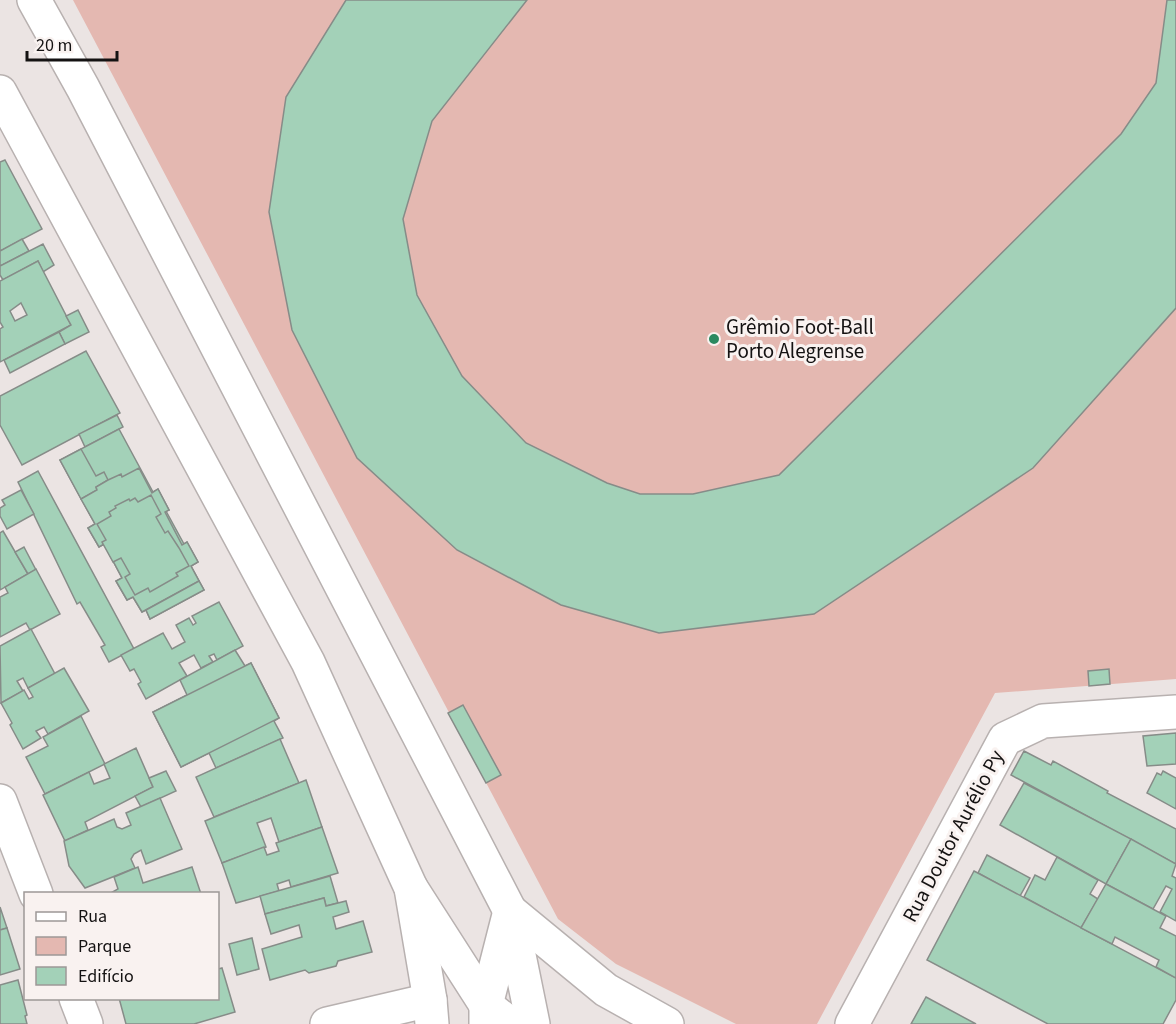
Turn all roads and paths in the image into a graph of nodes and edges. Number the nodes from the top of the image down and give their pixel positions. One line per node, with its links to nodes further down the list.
1 (34, 0): 7 (main road)
2 (3, 106): 5 (main road)
3 (1176, 712): 15 (main road, Rua Doutor Aurélio Py)
4 (0, 801): 6 (main road)
5 (411, 888): 9 (main road); 10 (main road)
6 (35, 892)
7 (510, 911): 10 (main road); 13 (main road); 14 (main road)
8 (76, 1000): 11 (main road)
9 (431, 1012): 12 (main road)
10 (494, 1018)
11 (86, 1024)
12 (327, 1024)
13 (533, 1024)
14 (667, 1024)
15 (852, 1024)

